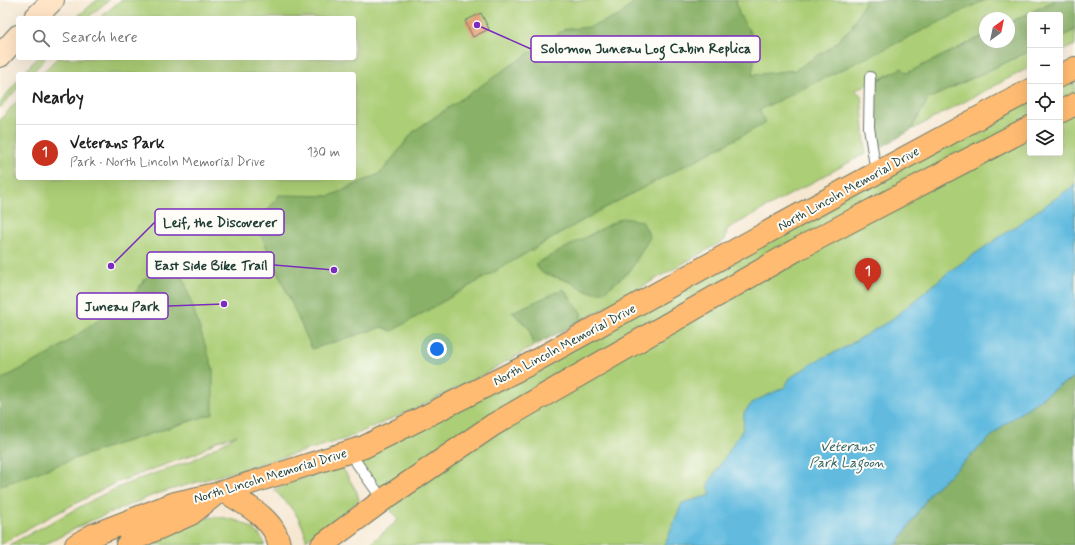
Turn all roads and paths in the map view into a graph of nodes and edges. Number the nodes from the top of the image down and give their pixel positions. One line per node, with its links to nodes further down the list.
1 (53, 0): 2 (main road)
2 (37, 16)
3 (16, 38): 4 (main road)
4 (0, 56)
5 (1075, 68): 6 (main road)
6 (1063, 74)
7 (870, 77): 12 (lane)
8 (1027, 92): 12 (main road, North Lincoln Memorial Drive)
9 (1075, 104): 10 (main road)
10 (1063, 110)
11 (1027, 129): 15 (main road)
12 (876, 173): 13 (main road, North Lincoln Memorial Drive)
13 (349, 452): 14 (main road, North Lincoln Memorial Drive); 15 (lane)
14 (220, 492): 16 (main road, North Lincoln Memorial Drive); 17 (main road); 18 (main road)
15 (383, 500): 19 (main road)
16 (76, 545)
17 (127, 545)
18 (279, 545)
19 (322, 545)

